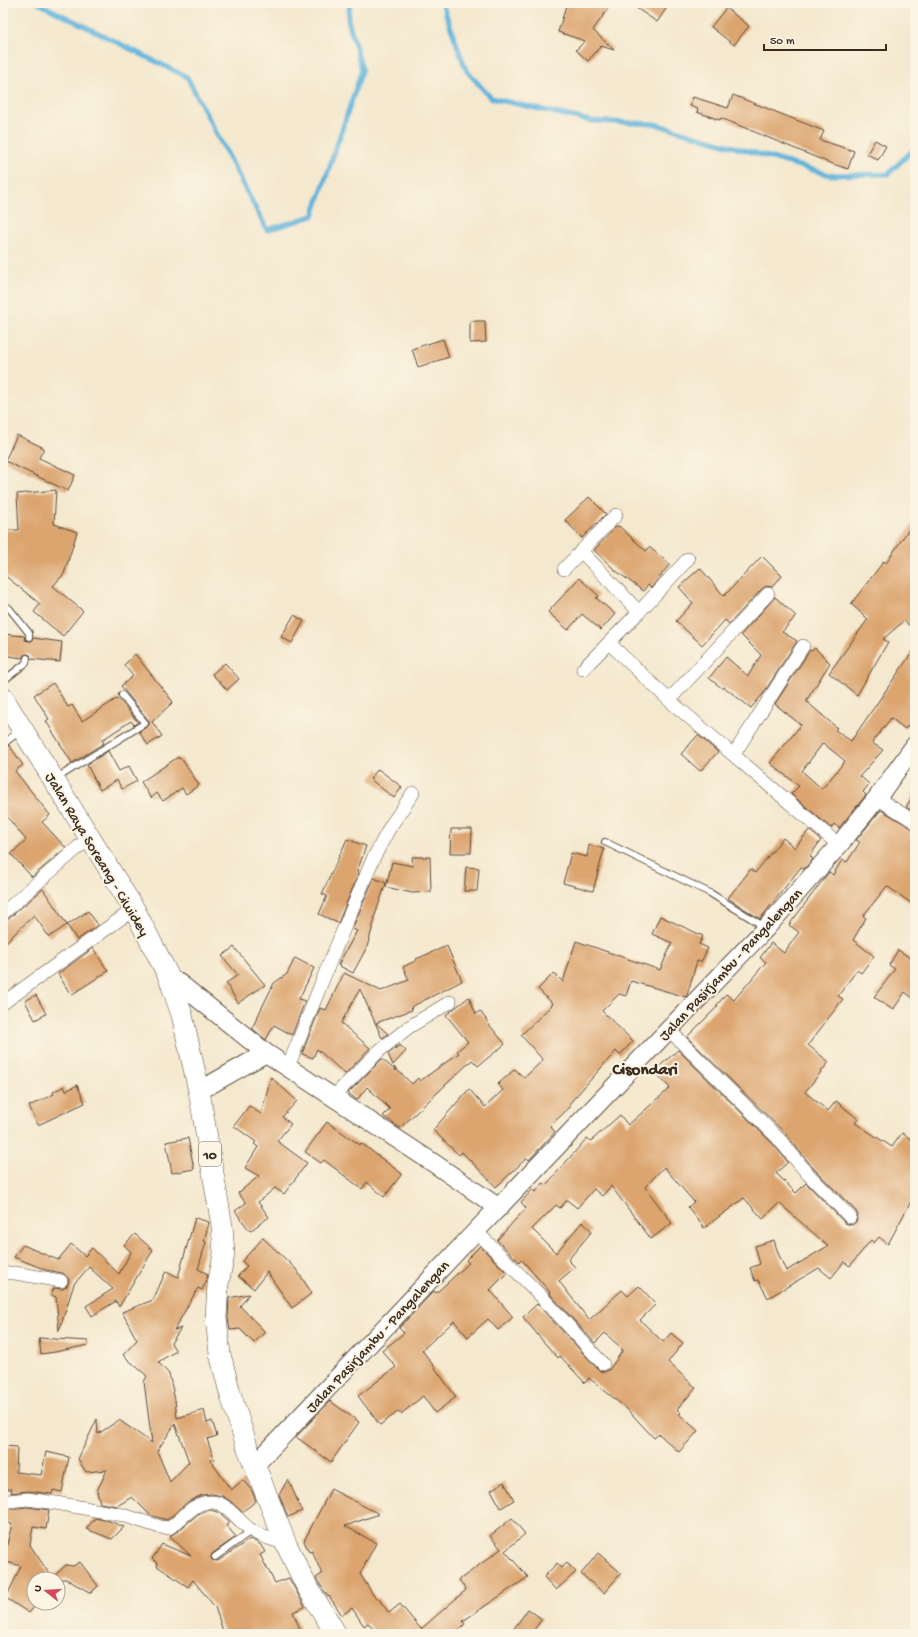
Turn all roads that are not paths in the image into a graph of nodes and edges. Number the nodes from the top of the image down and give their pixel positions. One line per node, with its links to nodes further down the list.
1 (616, 516): 2 (street)
2 (581, 551): 4 (street); 7 (street)
3 (688, 559): 7 (street)
4 (564, 569)
5 (768, 594): 16 (street)
6 (3, 604): 8 (lane)
7 (639, 612): 9 (street)
8 (29, 637)
9 (609, 643): 12 (street); 16 (street)
10 (803, 646): 20 (street)
11 (27, 658): 13 (lane)
12 (583, 669)
13 (3, 681)
14 (122, 695): 21 (lane)
15 (3, 698): 17 (highway, Jalan Raya Soreang - Ciwidey / 10)
16 (669, 700): 20 (street)
17 (22, 728): 18 (lane); 21 (highway, Jalan Raya Soreang - Ciwidey / 10)
18 (3, 744)
19 (915, 745): 23 (main road, Jalan Pasirjambu - Pangalengan)
20 (734, 754): 27 (street)
21 (54, 780): 25 (highway, Jalan Raya Soreang - Ciwidey / 10)
22 (412, 793): 36 (street)
23 (877, 798): 24 (street); 27 (main road, Jalan Pasirjambu - Pangalengan)
24 (915, 822)
25 (90, 837): 28 (highway, Jalan Raya Soreang - Ciwidey / 10); 29 (street)
26 (605, 842): 30 (lane)
27 (839, 845): 30 (main road, Jalan Pasirjambu - Pangalengan)
28 (134, 909): 31 (highway, Jalan Raya Soreang - Ciwidey / 10); 33 (street)
29 (3, 913)
30 (766, 928): 34 (main road, Jalan Pasirjambu - Pangalengan)
31 (169, 977): 35 (main road); 37 (highway, Jalan Raya Soreang - Ciwidey / 10)
32 (450, 1002): 38 (street)
33 (3, 1003)
34 (669, 1030): 39 (main road, Jalan Pasirjambu - Pangalengan); 40 (street)
35 (266, 1053): 36 (main road); 37 (main road)
36 (288, 1067): 38 (main road)
37 (199, 1091): 45 (highway, Jalan Raya Soreang - Ciwidey / 10)
38 (333, 1097): 39 (main road)
39 (499, 1208): 41 (main road, Jalan Pasirjambu - Pangalengan)
40 (850, 1217)
41 (476, 1231): 44 (street); 45 (main road, Jalan Pasirjambu - Pangalengan)
42 (3, 1273): 43 (street)
43 (61, 1281)
44 (603, 1364)
45 (255, 1465): 48 (highway, Jalan Raya Soreang - Ciwidey / 10)
46 (3, 1504): 47 (street)
47 (251, 1530): 48 (street); 49 (lane)
48 (286, 1544): 50 (highway, Jalan Raya Soreang - Ciwidey / 10)
49 (215, 1557)
50 (336, 1634)

